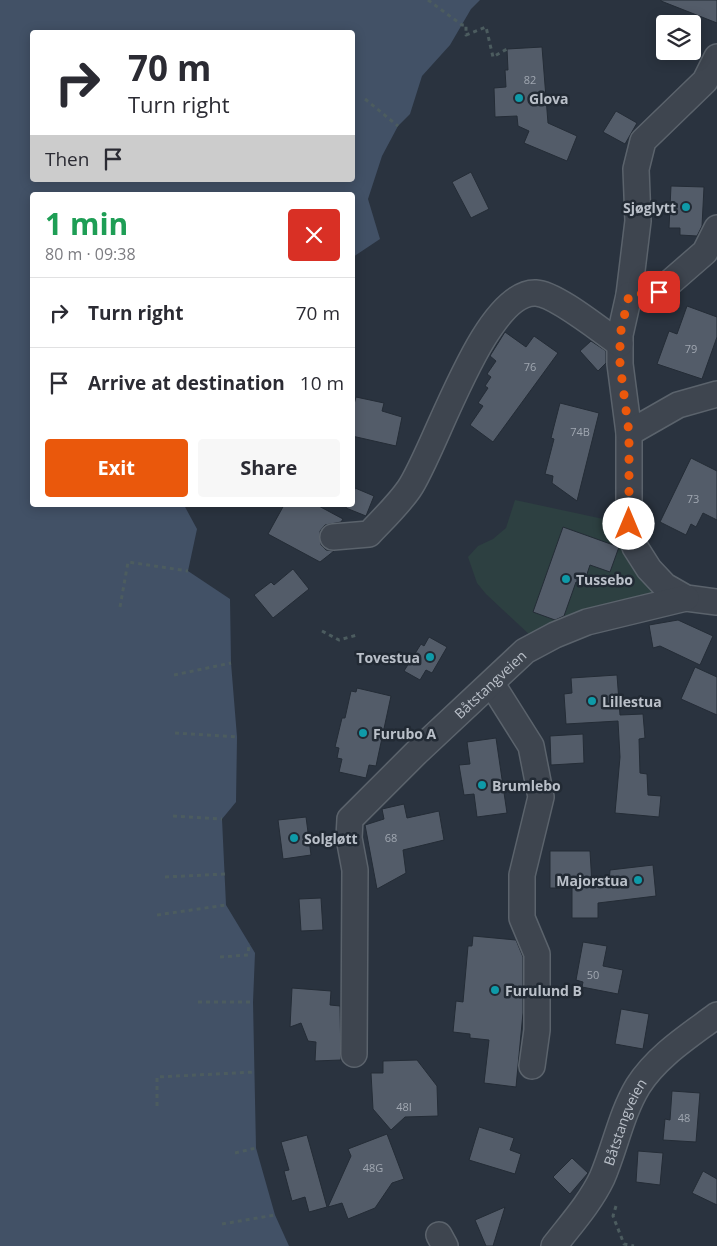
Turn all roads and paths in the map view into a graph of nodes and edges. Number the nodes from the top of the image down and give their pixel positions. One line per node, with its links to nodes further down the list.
1 (428, 0): 2 (path)
2 (507, 49)
3 (717, 57): 7 (street, Båtstangveien)
4 (365, 99): 5 (path)
5 (398, 126)
6 (717, 228): 7 (street)
7 (629, 295): 8 (street, Båtstangveien)
8 (620, 344): 10 (street, Båtstangveien); 11 (street)
9 (717, 394): 10 (street)
10 (629, 433): 13 (street, Båtstangveien)
11 (334, 537)
12 (188, 571): 15 (path)
13 (686, 598): 14 (street, Båtstangveien); 20 (street, Båtstangveien)
14 (716, 600)
15 (120, 607)
16 (322, 631): 17 (path)
17 (357, 635)
18 (231, 663): 19 (path)
19 (174, 675)
20 (492, 684): 34 (street, Båtstangveien); 35 (street)
21 (174, 732): 22 (path)
22 (238, 737)
23 (173, 816): 24 (path)
24 (222, 819)
25 (225, 874): 26 (path)
26 (165, 877)
27 (226, 905): 28 (path)
28 (157, 915)
29 (249, 943): 30 (path)
30 (220, 957)
31 (198, 1002): 32 (path)
32 (253, 1002)
33 (717, 1015): 42 (street, Båtstangveien)
34 (354, 1054)
35 (532, 1066)
36 (254, 1072): 37 (path)
37 (157, 1106)
38 (256, 1148): 39 (path)
39 (235, 1153)
40 (274, 1215): 41 (path)
41 (222, 1224)
42 (554, 1246)

